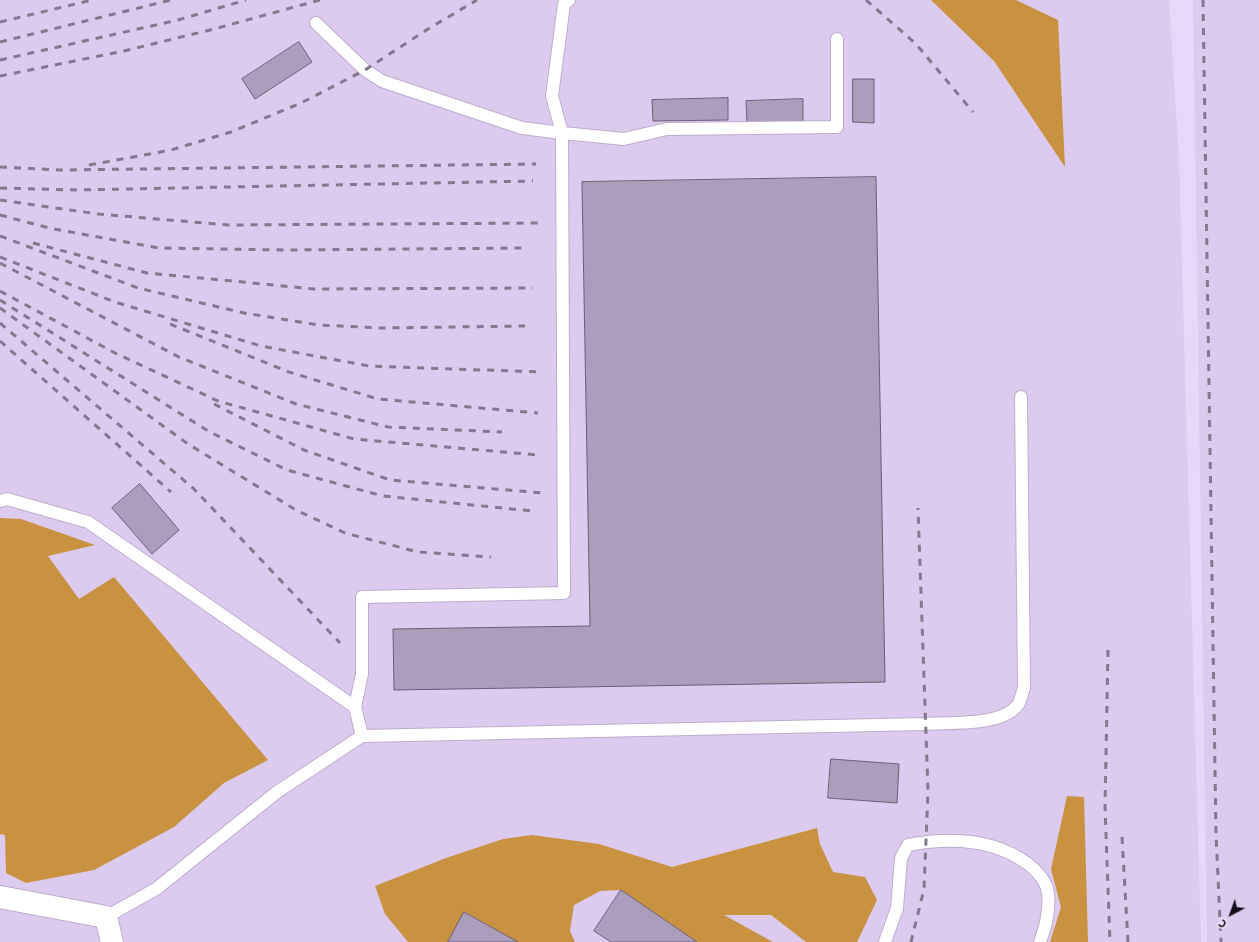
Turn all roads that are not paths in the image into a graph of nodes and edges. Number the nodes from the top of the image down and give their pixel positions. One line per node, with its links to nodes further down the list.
1 (569, 0): 4 (lane)
2 (316, 23): 4 (lane)
3 (837, 39): 4 (lane)
4 (562, 133): 7 (lane)
5 (1021, 397): 8 (lane)
6 (0, 501): 7 (lane)
7 (355, 707): 8 (lane)
8 (362, 736): 10 (lane)
9 (0, 897): 10 (street)
10 (106, 917): 11 (street)
11 (112, 942)
12 (885, 942): 13 (lane)
13 (1040, 942)

